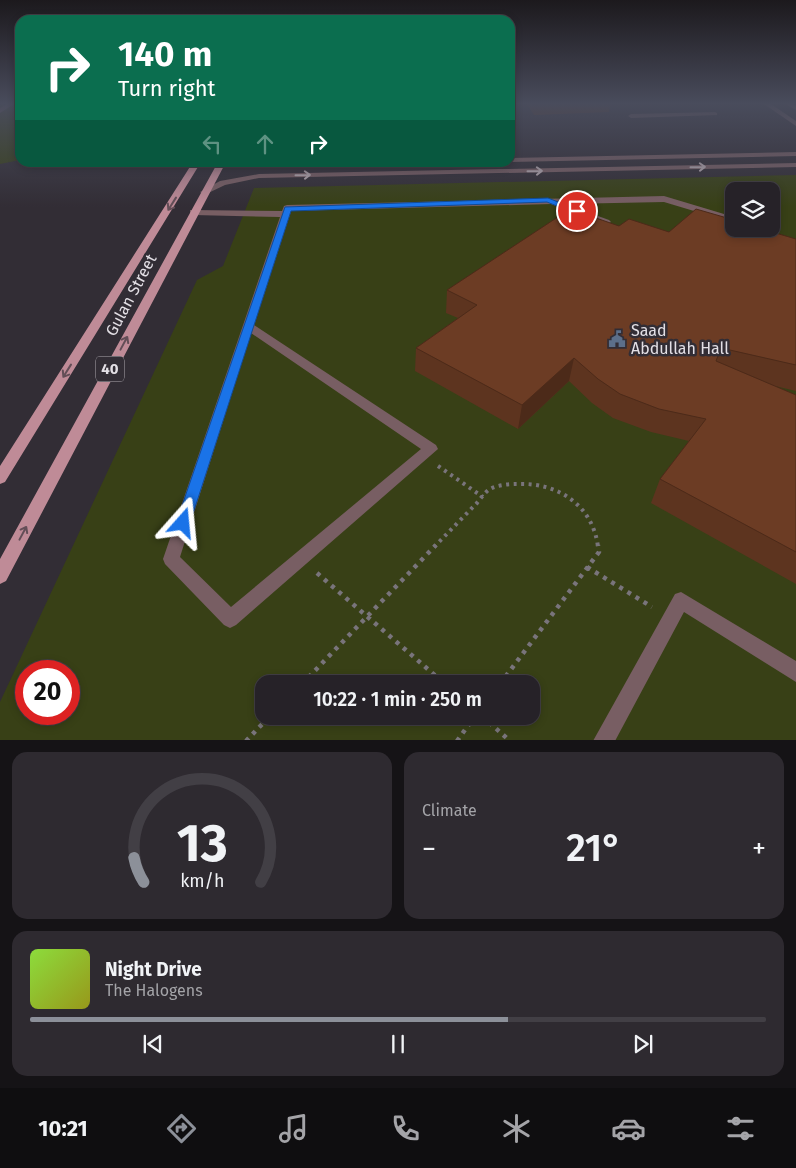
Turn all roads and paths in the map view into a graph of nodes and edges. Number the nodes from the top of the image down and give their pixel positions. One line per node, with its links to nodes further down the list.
1 (796, 154): 2 (street)
2 (515, 160)
3 (796, 165): 7 (street, one-way to 3)
4 (194, 167): 16 (main road, Gulan Street / 40, one-way to 16)
5 (219, 167): 8 (main road, Gulan Street / 40)
6 (267, 167): 7 (street)
7 (272, 176): 8 (street)
8 (204, 192): 10 (main road, Gulan Street / 40)
9 (548, 200): 11 (street); 12 (street); 13 (street)
10 (193, 212): 11 (street); 20 (main road, Gulan Street / 40, one-way to 10)
11 (285, 214): 14 (street)
12 (725, 217)
13 (606, 222)
14 (248, 326): 15 (street); 18 (street)
15 (424, 455): 17 (path); 18 (street)
16 (0, 478)
17 (483, 497): 19 (path); 21 (path)
18 (301, 559): 21 (path)
19 (587, 567): 22 (path); 26 (path)
20 (0, 576)
21 (367, 616): 24 (path); 25 (path)
22 (668, 619): 23 (street); 33 (street)
23 (796, 672)
24 (311, 675)
25 (435, 675)
26 (507, 675)
27 (261, 725): 30 (path)
28 (468, 725): 31 (path)
29 (492, 725): 32 (path)
30 (246, 740)
31 (457, 740)
32 (510, 740)
33 (603, 740)

